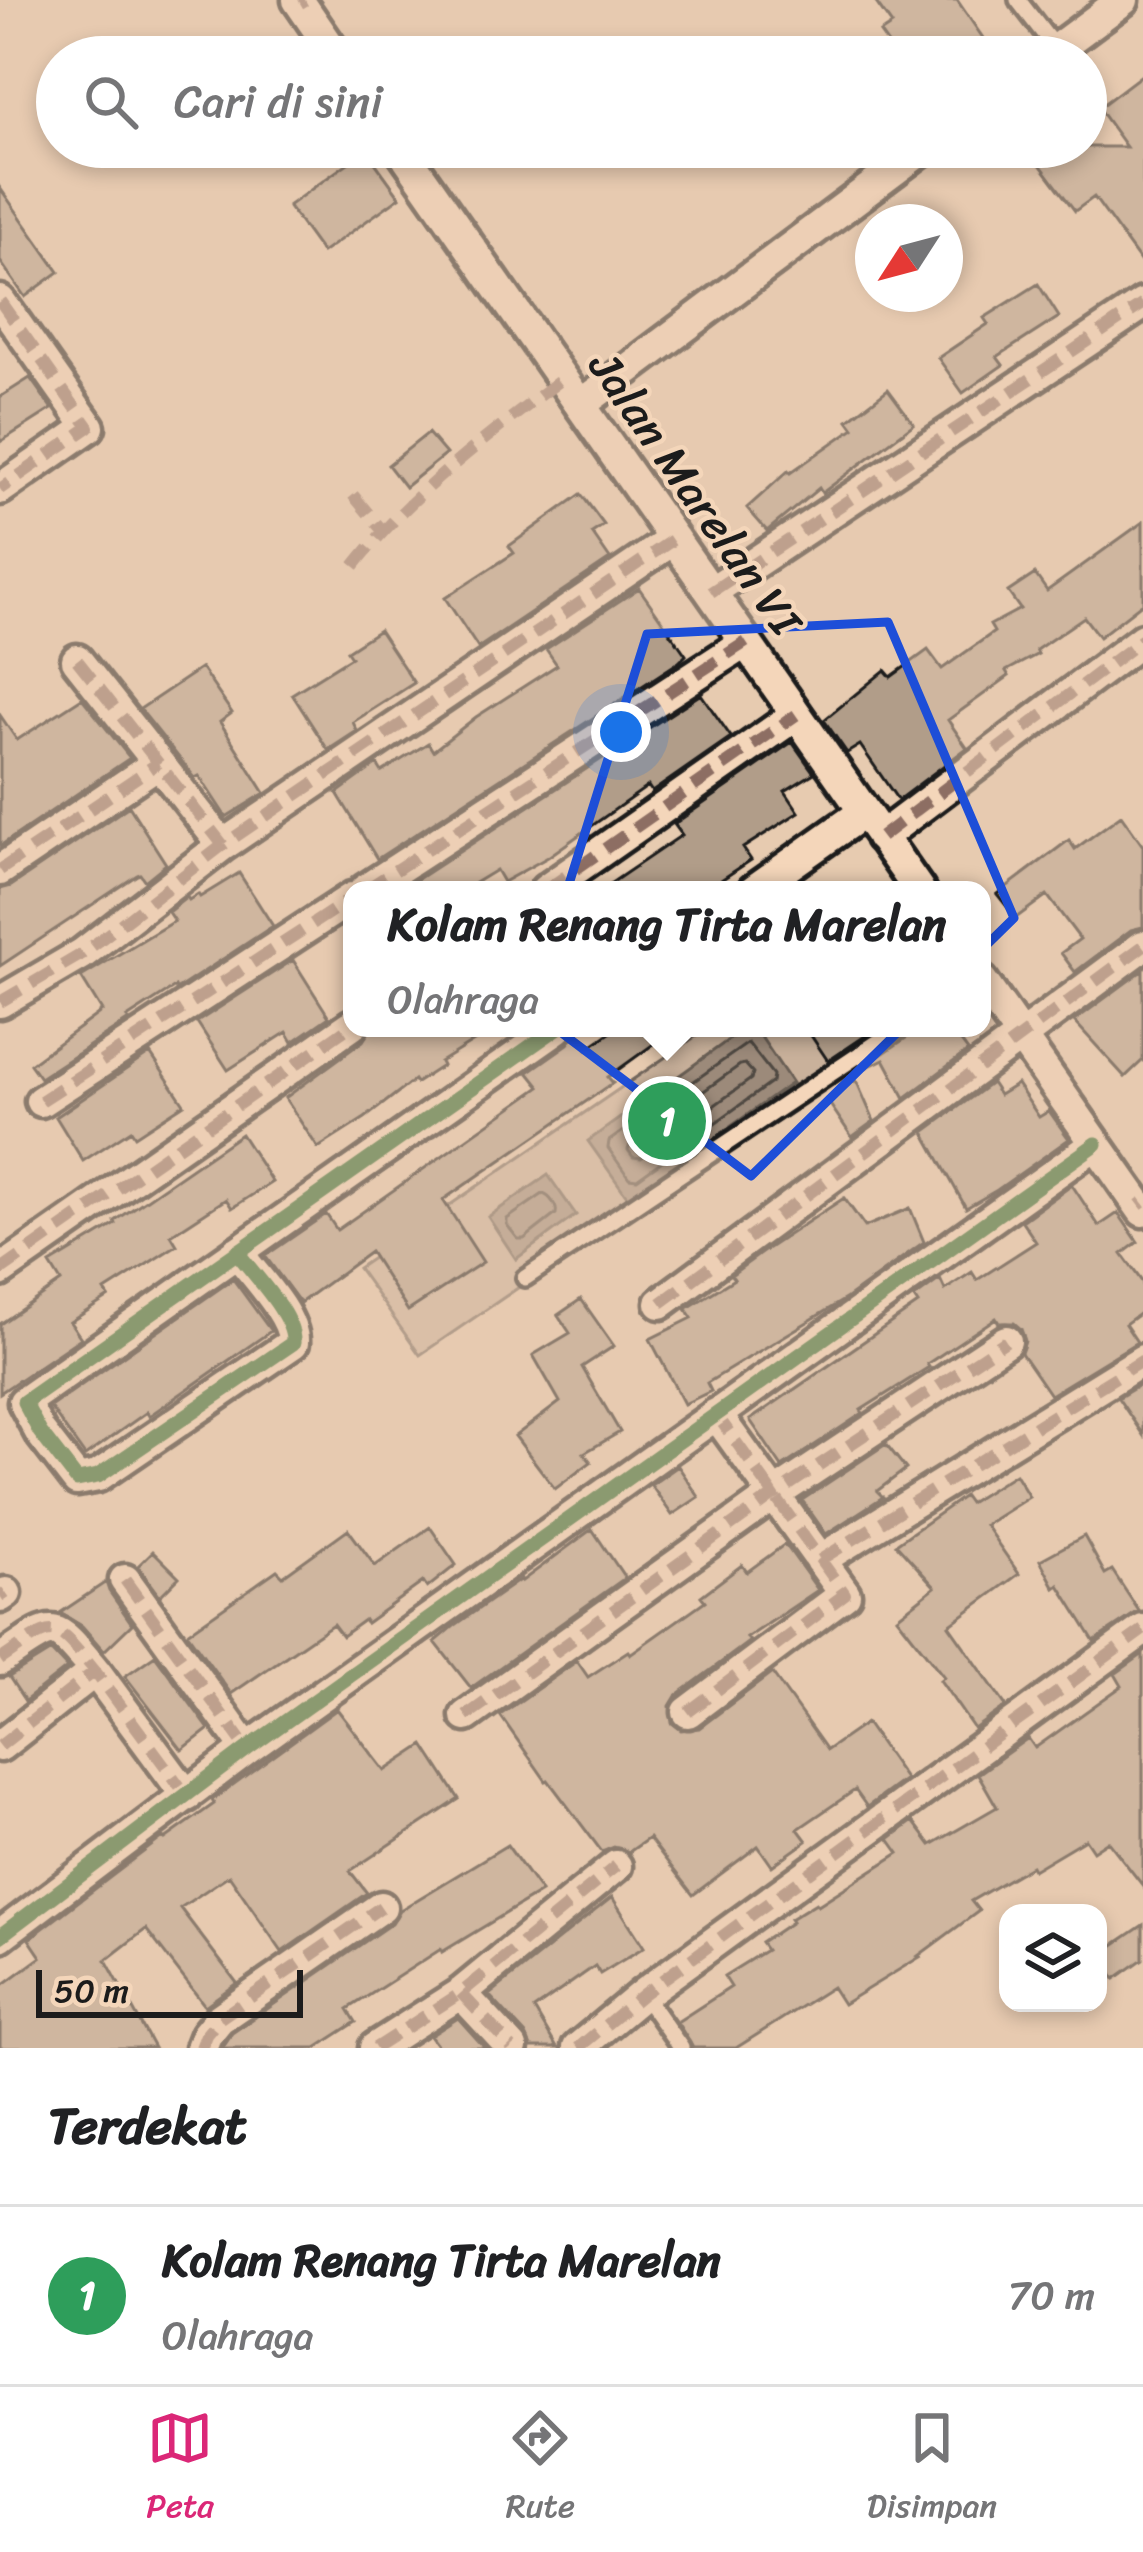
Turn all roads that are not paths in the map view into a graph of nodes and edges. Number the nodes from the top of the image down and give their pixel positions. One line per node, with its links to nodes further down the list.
1 (1018, 0): 5 (lane)
2 (1124, 0): 6 (street)
3 (301, 1): 4 (street)
4 (324, 36)
5 (1040, 36)
6 (1074, 36)
7 (415, 168): 11 (street, Jalan Marelan VI)
8 (898, 168): 11 (street)
9 (1143, 304): 14 (street)
10 (4, 315): 12 (street)
11 (580, 405): 13 (street, Jalan Marelan VI)
12 (0, 489)
13 (674, 539): 14 (street, Jalan Marelan VI); 21 (street)
14 (710, 592): 16 (street, Jalan Marelan VI)
15 (1143, 639): 20 (street)
16 (746, 642): 18 (street, Jalan Marelan VI); 23 (street)
17 (76, 660): 19 (street)
18 (796, 715): 20 (street, Jalan Marelan VI); 24 (street)
19 (158, 763): 21 (street); 22 (street)
20 (873, 825): 25 (street); 26 (street, Jalan Marelan VI)
21 (223, 845): 30 (street)
22 (0, 870)
23 (379, 881)
24 (559, 881)
25 (770, 881)
26 (913, 881)
27 (343, 904): 35 (street)
28 (1143, 946): 34 (street)
29 (991, 994): 34 (street)
30 (0, 1002)
31 (343, 1031): 39 (street)
32 (544, 1037): 38 (street)
33 (886, 1037): 40 (lane)
34 (1021, 1037): 36 (street); 41 (street)
35 (41, 1101)
36 (1096, 1144): 37 (street); 44 (street)
37 (1142, 1206)
38 (237, 1252): 38 (street)
39 (0, 1271)
40 (525, 1278)
41 (661, 1303)
42 (1006, 1341): 45 (street)
43 (1143, 1360): 46 (street)
44 (716, 1414): 45 (street); 54 (street)
45 (773, 1495): 46 (street); 52 (street)
46 (820, 1560): 51 (street)
47 (125, 1580): 54 (street)
48 (1143, 1630): 60 (street)
49 (0, 1660): 50 (street)
50 (95, 1671): 53 (street); 55 (street)
51 (688, 1712)
52 (466, 1716)
53 (0, 1747)
54 (247, 1749): 55 (street)
55 (187, 1796): 58 (street)
56 (616, 1866): 59 (street)
57 (381, 1907): 61 (street)
58 (0, 1936)
59 (461, 1993): 62 (street); 63 (street)
60 (644, 1994): 64 (street); 65 (lane)
61 (201, 2048)
62 (375, 2048)
63 (512, 2048)
64 (578, 2048)
65 (681, 2048)

